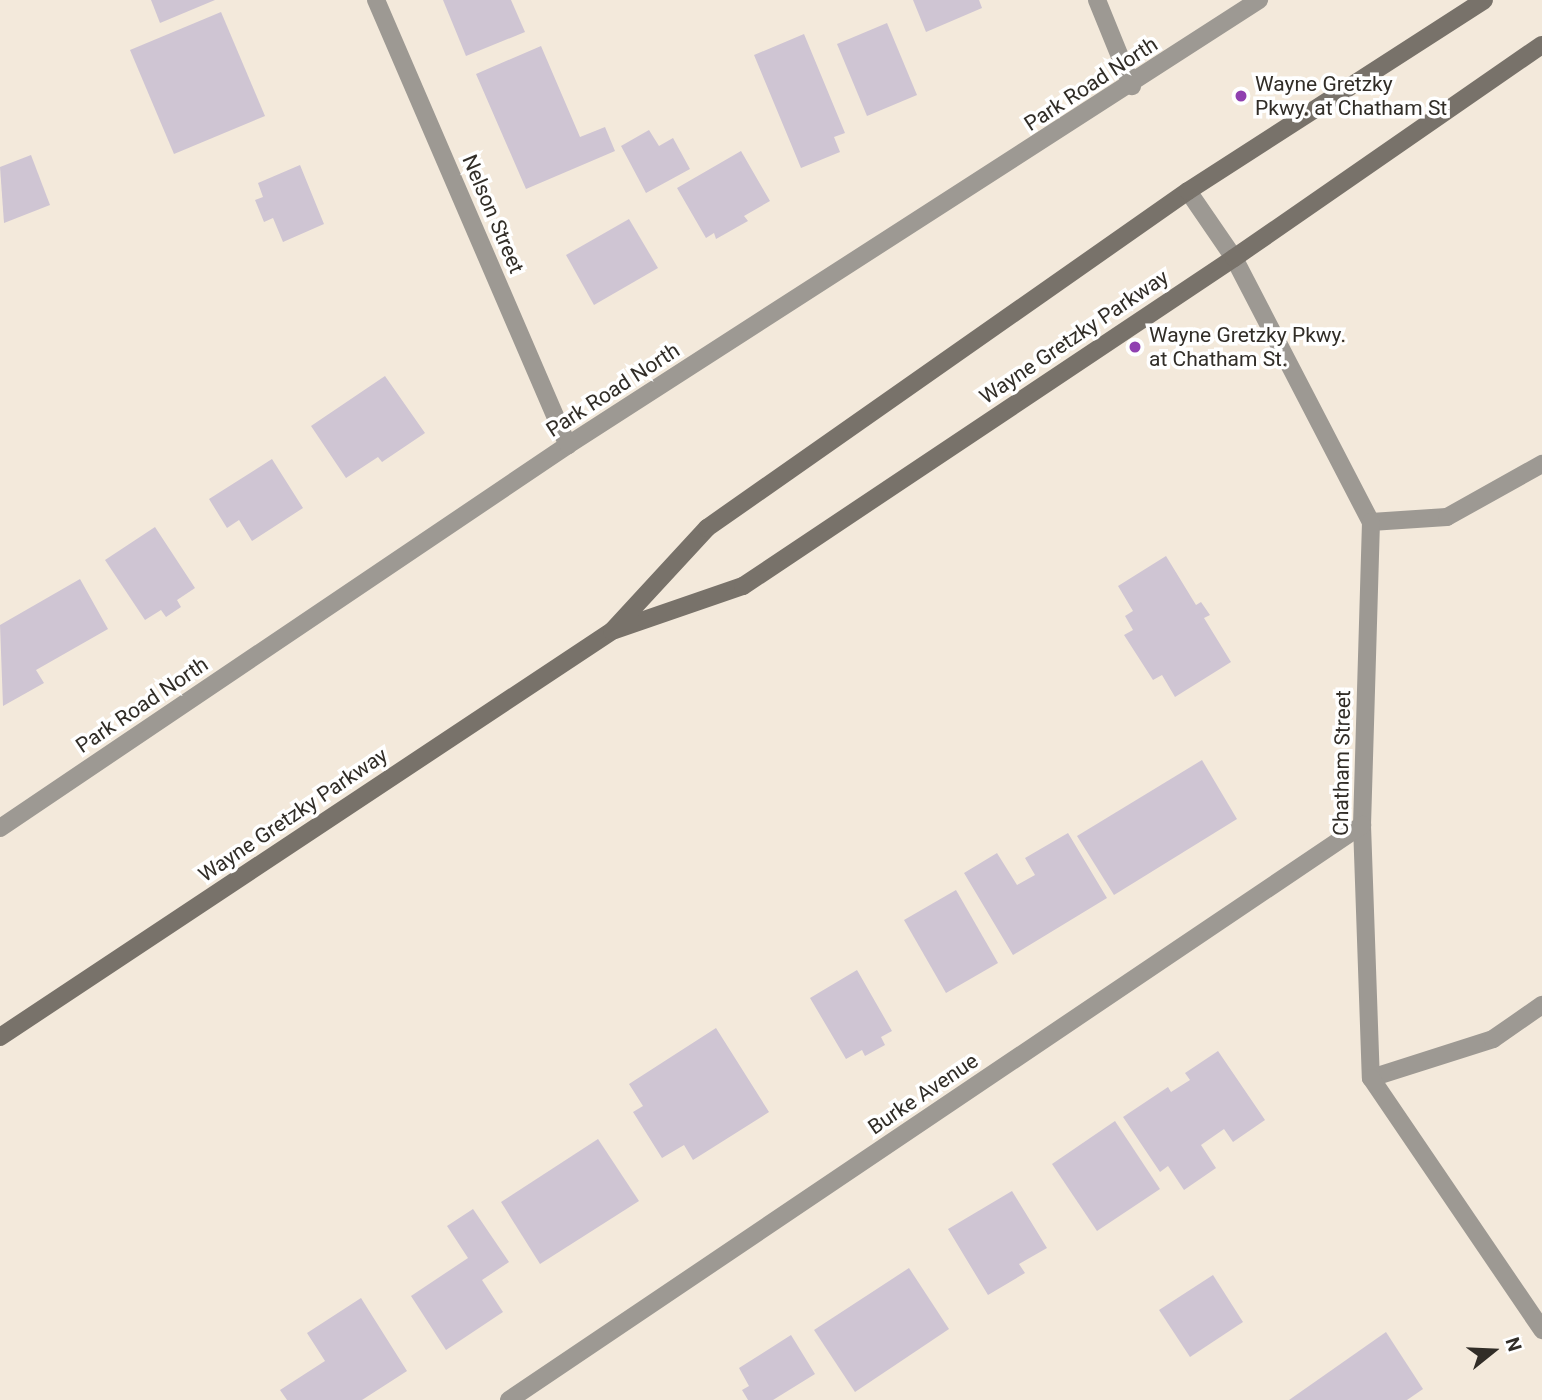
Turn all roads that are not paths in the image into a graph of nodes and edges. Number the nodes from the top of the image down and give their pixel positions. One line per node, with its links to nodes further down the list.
1 (376, 0): 9 (street, Nelson Street)
2 (1097, 0): 6 (street)
3 (1259, 0): 6 (street, Park Road North)
4 (1484, 0): 7 (main road, Wayne Gretzky Parkway)
5 (1542, 45): 8 (main road, Wayne Gretzky Parkway)
6 (1132, 86): 9 (street, Park Road North)
7 (1188, 191): 8 (street, Chatham Street); 12 (main road, Wayne Gretzky Parkway)
8 (1234, 258): 11 (street, Chatham Street); 12 (main road, Wayne Gretzky Parkway)
9 (568, 445): 14 (street, Park Road North)
10 (1542, 464): 11 (street)
11 (1371, 522): 13 (street, Chatham Street)
12 (612, 631): 16 (main road, Wayne Gretzky Parkway)
13 (1362, 825): 17 (street, Chatham Street); 19 (street, Burke Avenue)
14 (0, 828)
15 (1542, 1005): 17 (street)
16 (0, 1037)
17 (1371, 1078): 18 (street)
18 (1542, 1330)
19 (509, 1400)

